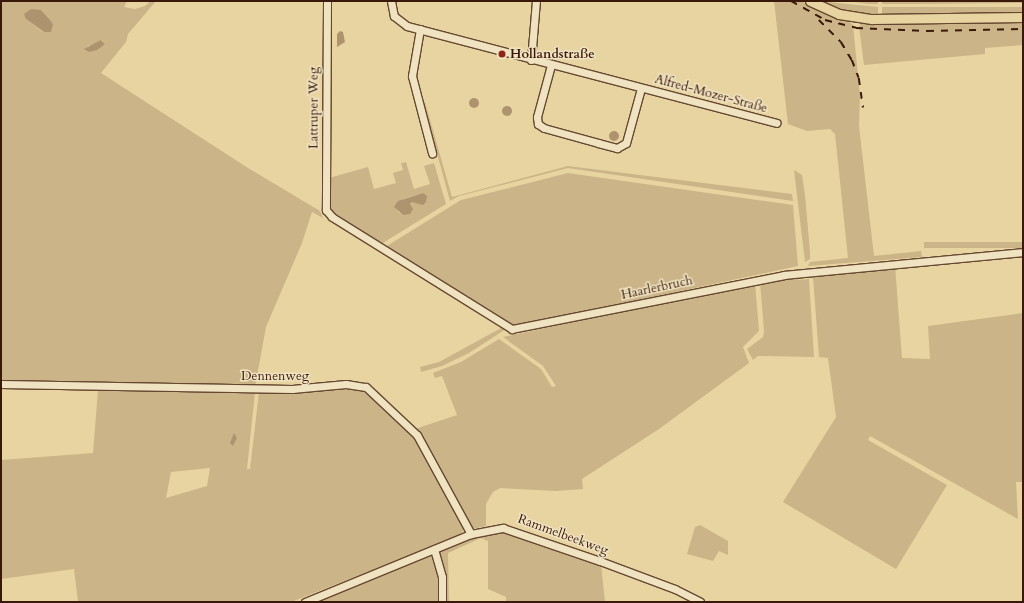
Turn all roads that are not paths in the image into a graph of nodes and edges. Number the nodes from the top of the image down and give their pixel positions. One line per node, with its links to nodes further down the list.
1 (327, 1): 12 (street, Lattruper Weg)
2 (392, 1): 6 (street, Alfred-Mozer-Straße)
3 (536, 1): 7 (street)
4 (810, 1): 5 (main road)
5 (1023, 17)
6 (420, 29): 7 (street, Alfred-Mozer-Straße); 11 (street)
7 (531, 60): 8 (street, Alfred-Mozer-Straße)
8 (551, 65): 9 (street, Alfred-Mozer-Straße); 9 (street, Alfred-Mozer-Straße)
9 (641, 88): 10 (street, Alfred-Mozer-Straße)
10 (776, 123)
11 (432, 153)
12 (328, 214): 13 (street, Haarlerbruch)
13 (1023, 252)
14 (1, 384): 15 (street, Dennenweg)
15 (471, 534): 16 (street, Rammelbeekweg); 19 (street, Rammelbeekweg)
16 (434, 549): 17 (street, Rammelbeekweg); 18 (street)
17 (305, 602)
18 (442, 602)
19 (700, 602)

